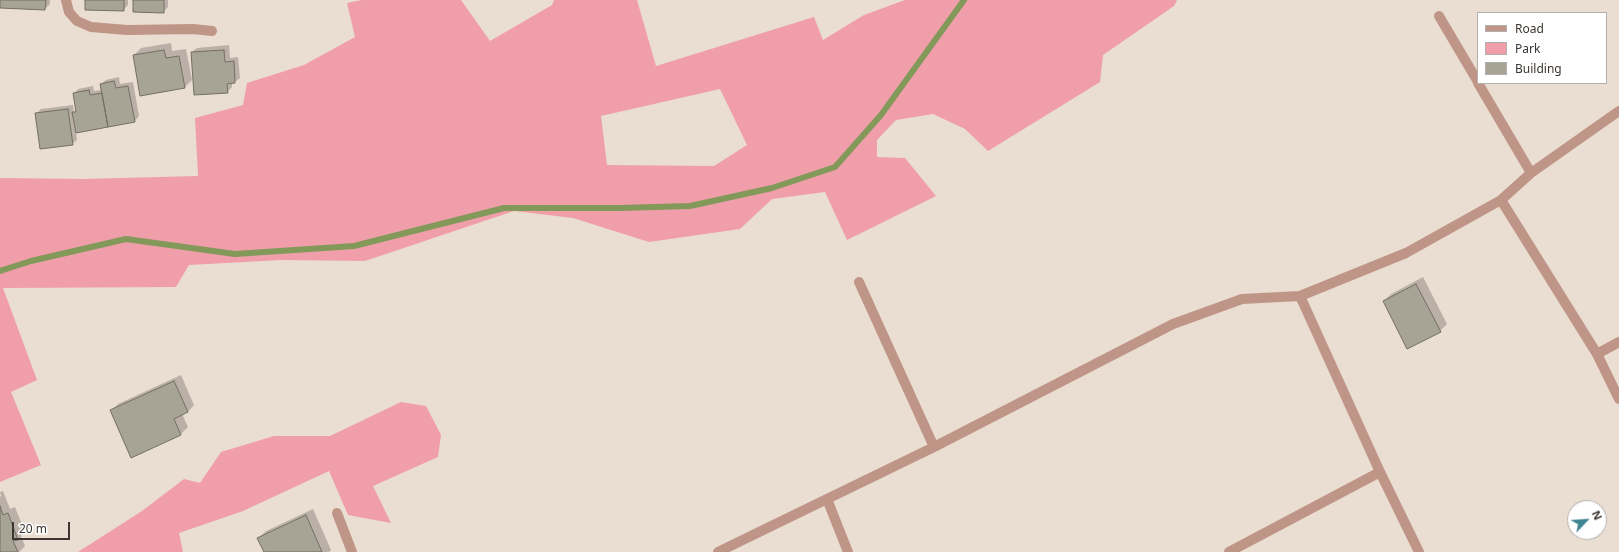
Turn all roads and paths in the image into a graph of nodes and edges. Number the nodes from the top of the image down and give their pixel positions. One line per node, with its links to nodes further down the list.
1 (66, 0): 3 (street)
2 (1439, 16): 4 (street)
3 (212, 31)
4 (1477, 81)
5 (1479, 84): 7 (street)
6 (1619, 111): 7 (street)
7 (1531, 172): 8 (street)
8 (1501, 200): 10 (street); 12 (street)
9 (859, 282): 14 (street)
10 (1300, 296): 14 (street); 15 (street)
11 (1619, 342): 12 (street)
12 (1597, 354): 13 (street)
13 (1619, 399)
14 (934, 447): 16 (street)
15 (1380, 472): 21 (street); 22 (street)
16 (827, 499): 19 (street); 20 (street)
17 (337, 514): 18 (street)
18 (352, 552)
19 (718, 552)
20 (848, 552)
21 (1229, 552)
22 (1419, 552)

